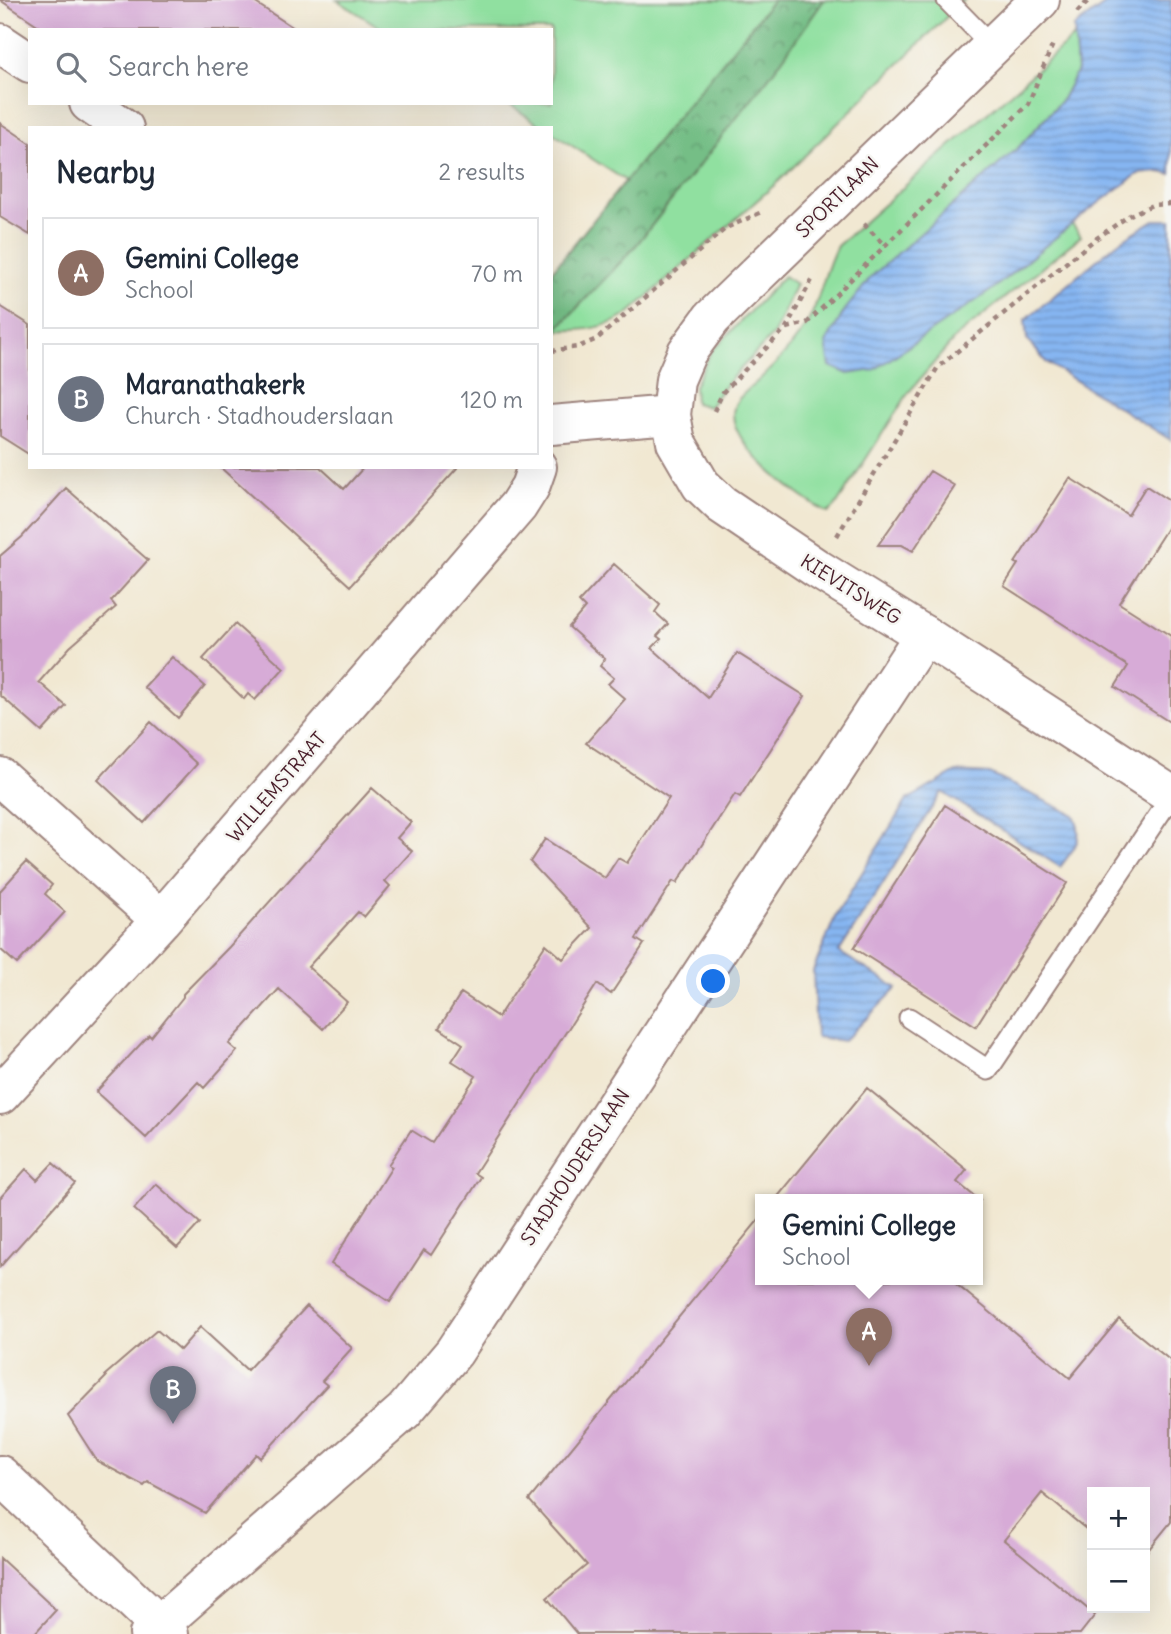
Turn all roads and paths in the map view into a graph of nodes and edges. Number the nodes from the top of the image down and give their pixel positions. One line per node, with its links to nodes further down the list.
1 (947, 0): 4 (lane)
2 (1048, 16): 4 (street, SPORTLAAN); 10 (path)
3 (0, 43): 5 (street)
4 (992, 46): 12 (street, SPORTLAAN)
5 (28, 62)
6 (92, 105): 7 (street)
7 (121, 126)
8 (1171, 204): 15 (path)
9 (762, 212): 11 (path)
10 (786, 328)
11 (553, 351)
12 (671, 415): 13 (street); 15 (street, KIEVITSWEG)
13 (553, 425)
14 (536, 469): 19 (street, WILLEMSTRAAT)
15 (816, 568): 16 (street, KIEVITSWEG)
16 (924, 635): 18 (street, KIEVITSWEG); 23 (street, STADHOUDERSLAAN)
17 (0, 777): 19 (street)
18 (1171, 796): 20 (lane)
19 (161, 920): 21 (street, WILLEMSTRAAT)
20 (909, 1018)
21 (0, 1095)
22 (0, 1475): 23 (street)
23 (160, 1631)

